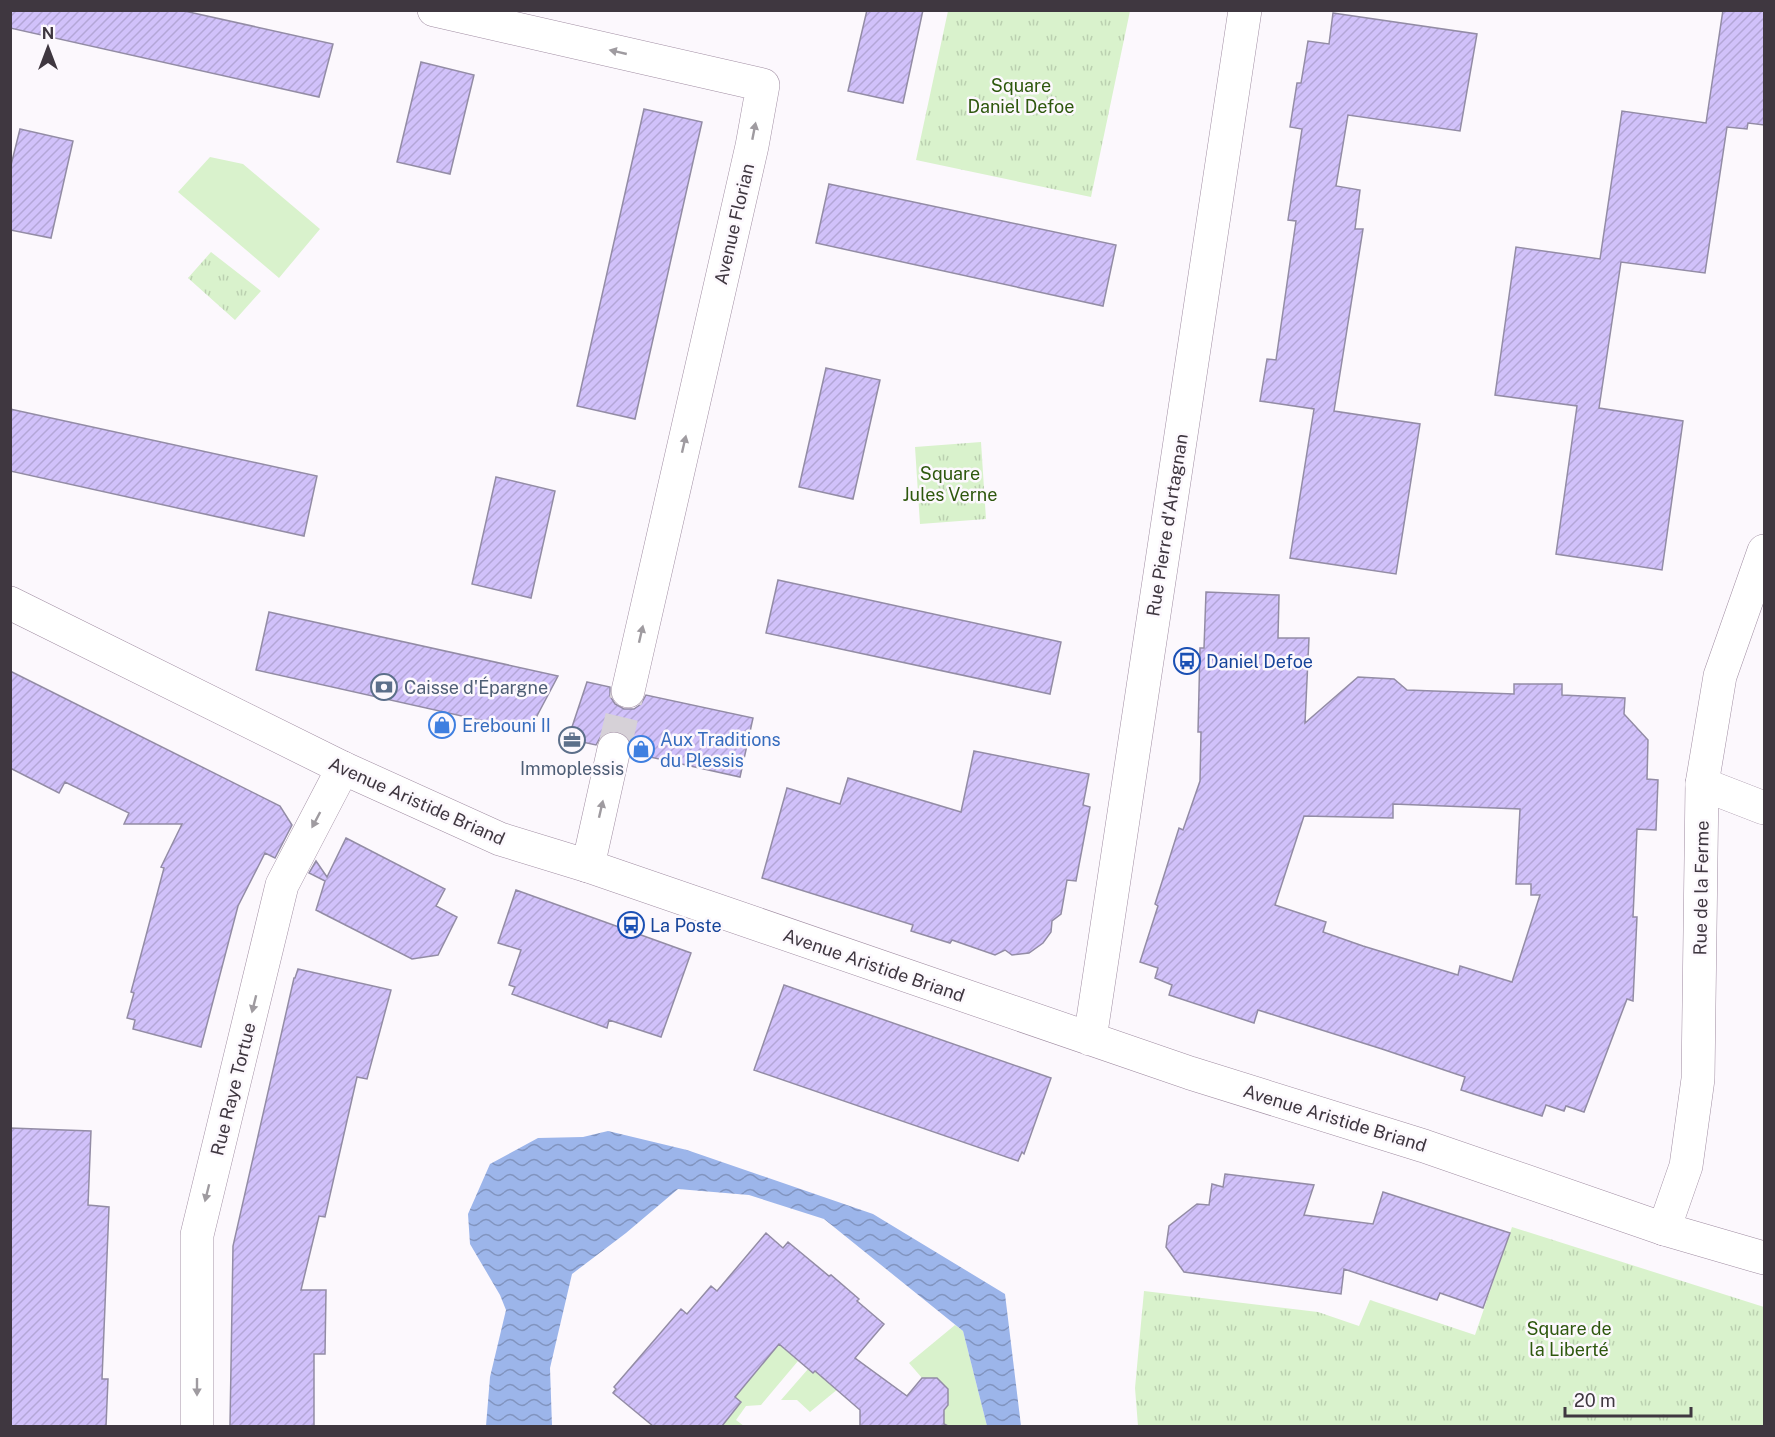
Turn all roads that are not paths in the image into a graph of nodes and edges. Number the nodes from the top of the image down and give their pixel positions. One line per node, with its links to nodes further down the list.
1 (434, 10): 5 (street, Avenue Florian, one-way to 1)
2 (1245, 10): 11 (street, Rue Pierre d'Artagnan)
3 (1764, 551): 8 (street, Rue de la Ferme)
4 (10, 603): 7 (street, Avenue Aristide Briand)
5 (628, 691)
6 (614, 749): 10 (street, one-way to 6)
7 (342, 768): 10 (street, Avenue Aristide Briand); 14 (street, Rue Raye Tortue, one-way to 14)
8 (1702, 784): 9 (street); 12 (street, Rue de la Ferme)
9 (1764, 808)
10 (588, 866): 11 (street, Avenue Aristide Briand)
11 (1090, 1039): 12 (street, Avenue Aristide Briand)
12 (1664, 1229): 13 (street, Avenue Aristide Briand)
13 (1764, 1258)
14 (197, 1426)

